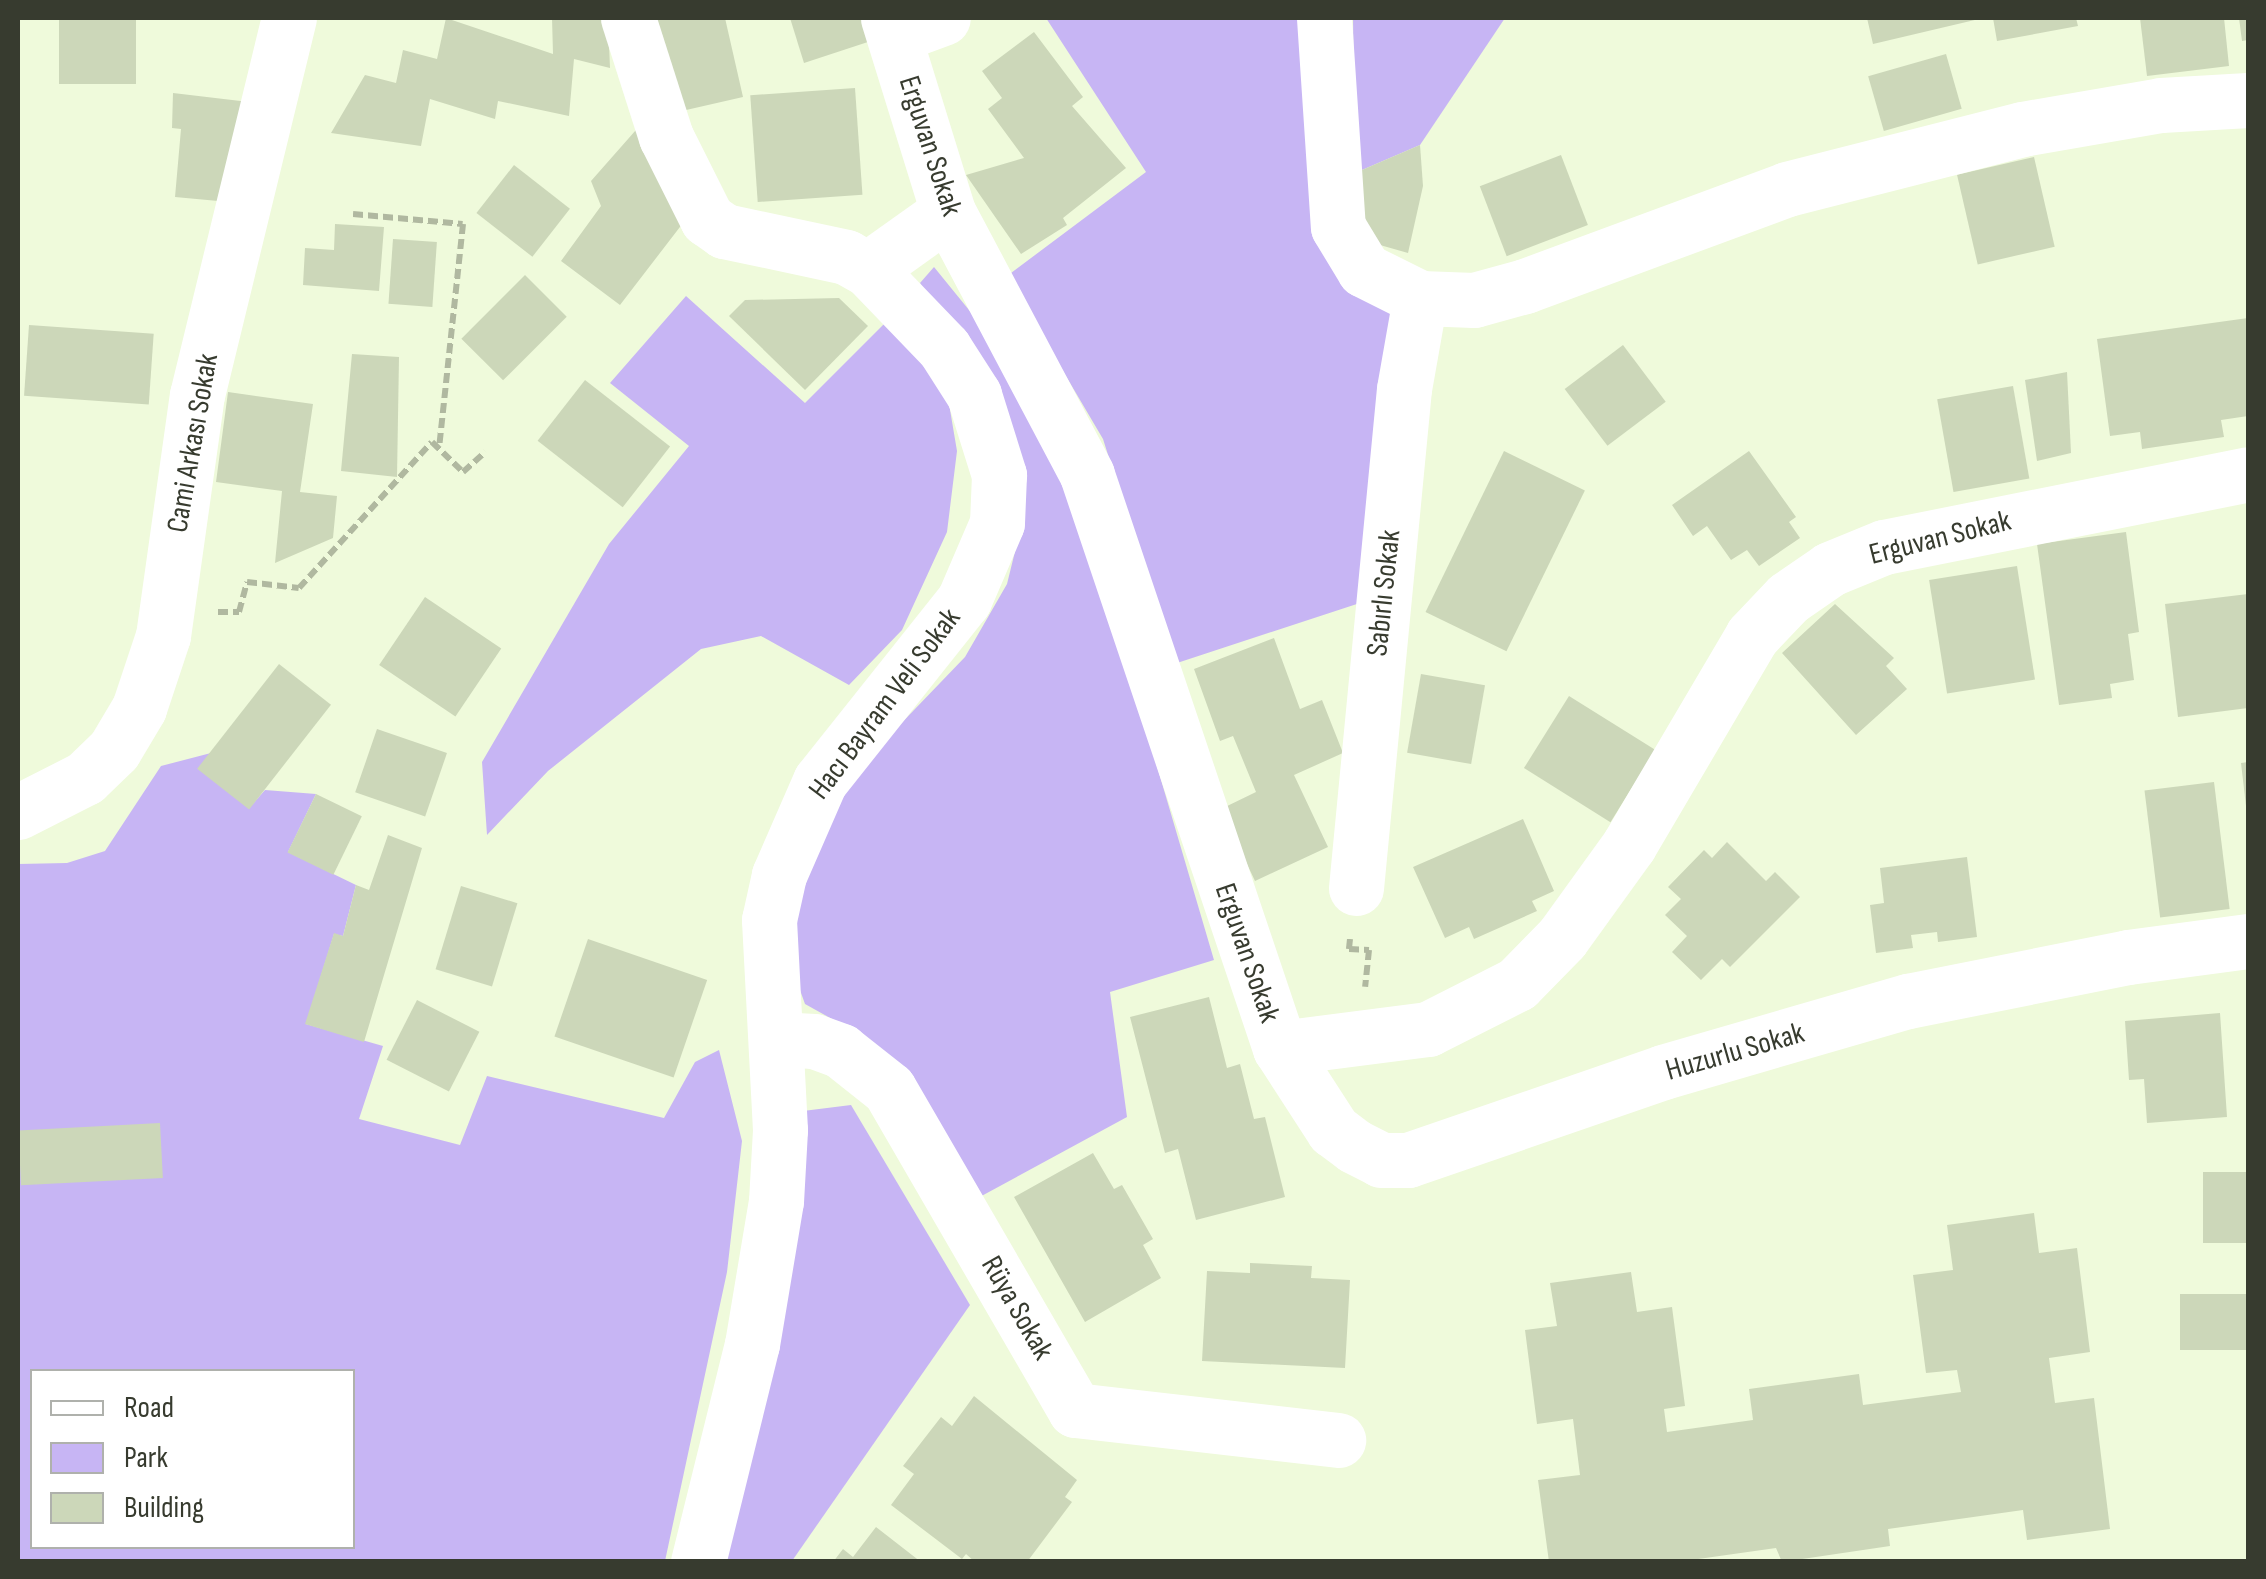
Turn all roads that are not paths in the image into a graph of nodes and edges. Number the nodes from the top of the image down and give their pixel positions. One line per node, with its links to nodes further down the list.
1 (628, 18): 7 (street, Hacı Bayram Veli Sokak)
2 (1324, 18): 8 (street)
3 (295, 22): 10 (street, Cami Arkası Sokak)
4 (909, 24): 6 (street, Erguvan Sokak)
5 (2248, 100): 8 (street)
6 (948, 212): 7 (street); 14 (street, Erguvan Sokak)
7 (868, 269): 13 (street, Hacı Bayram Veli Sokak)
8 (1420, 298): 11 (street, Sabırlı Sokak)
9 (2248, 474): 14 (street, Erguvan Sokak)
10 (18, 812)
11 (1356, 888)
12 (2248, 941): 14 (street, Huzurlu Sokak)
13 (776, 1039): 15 (street, Rüya Sokak); 16 (street, Hacı Bayram Veli Sokak)
14 (1280, 1048)
15 (1338, 1440)
16 (698, 1562)

